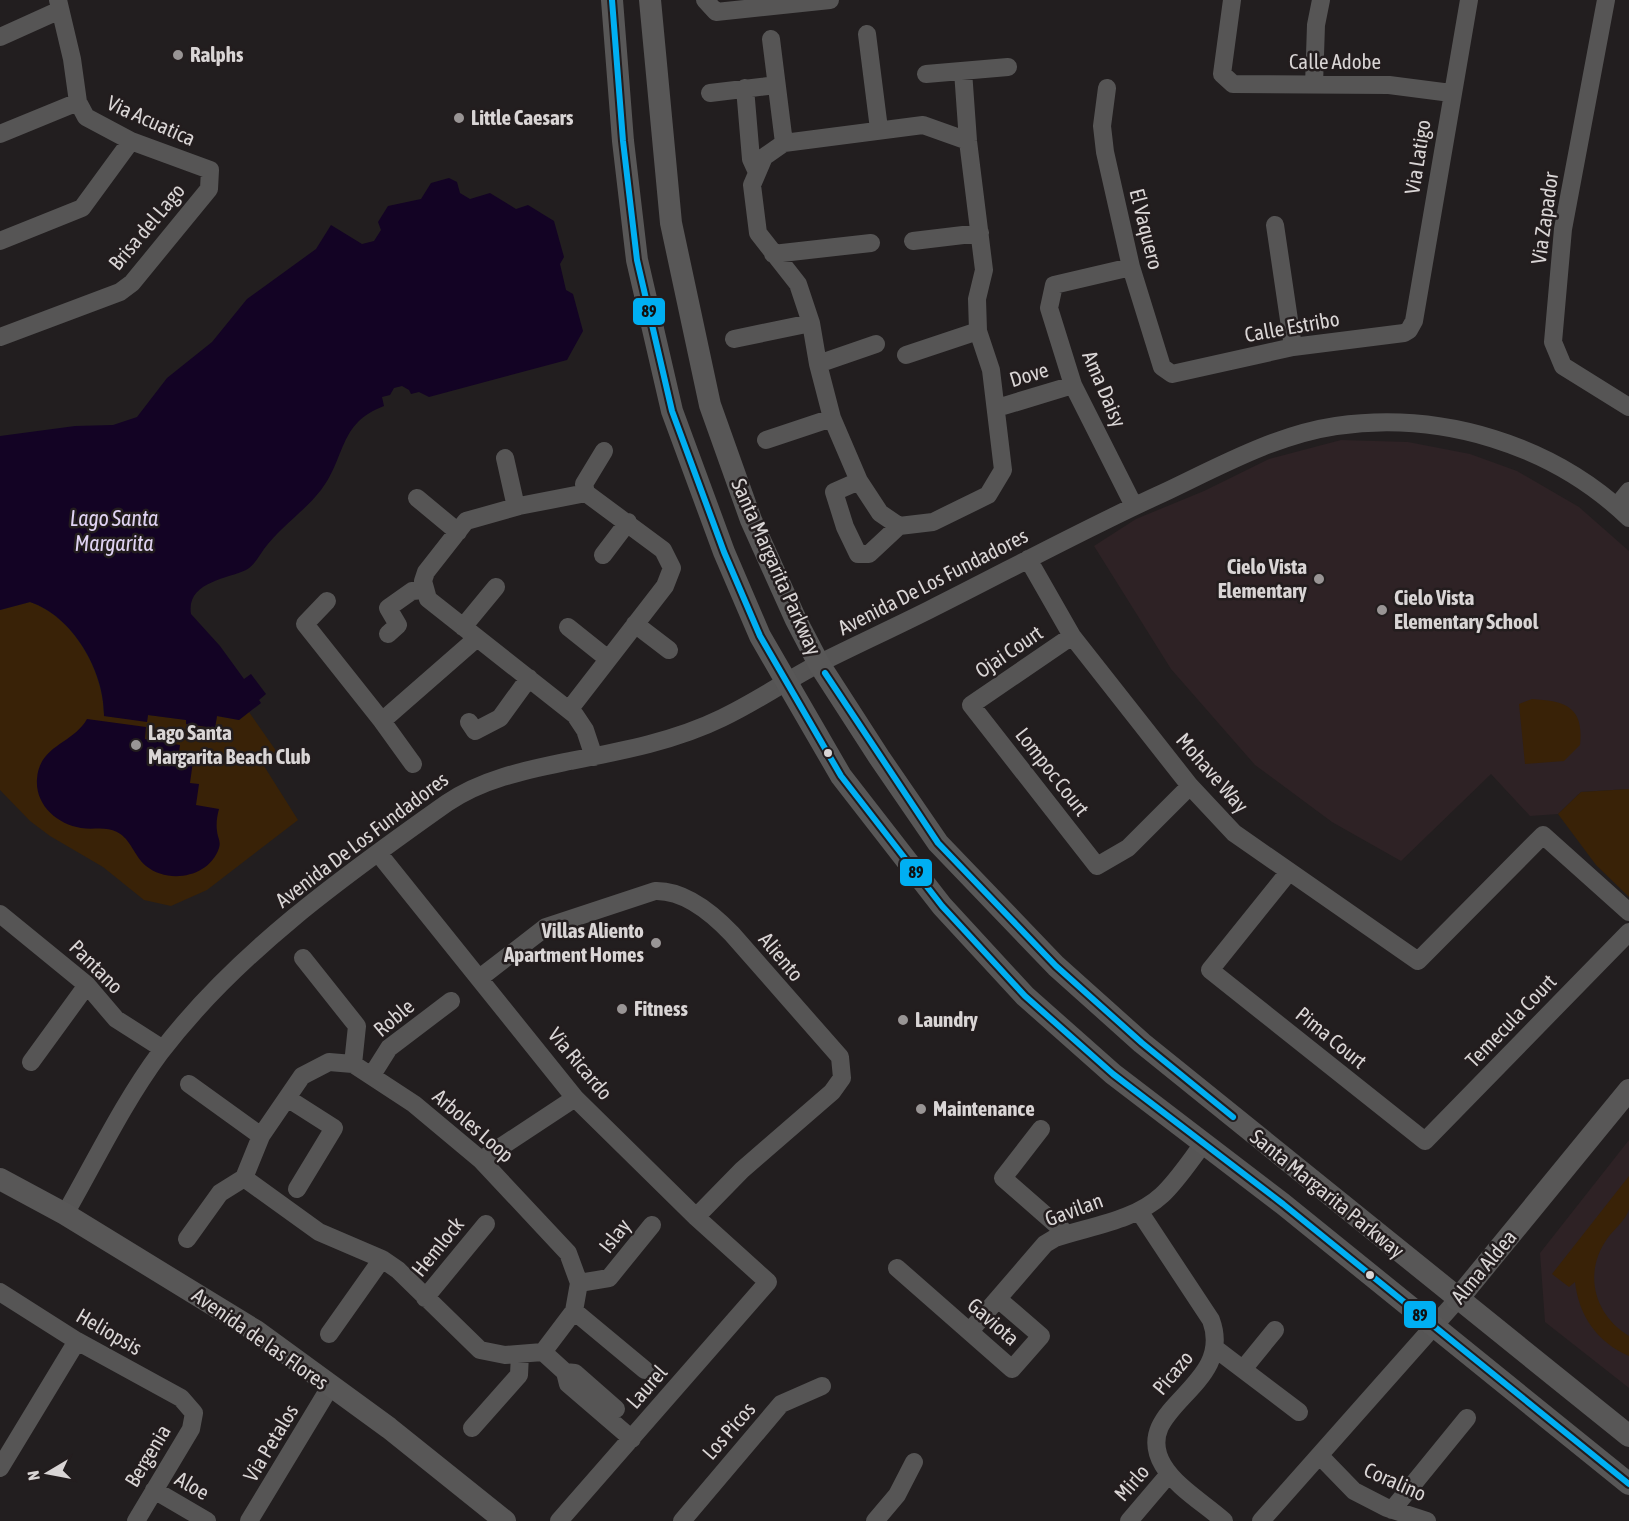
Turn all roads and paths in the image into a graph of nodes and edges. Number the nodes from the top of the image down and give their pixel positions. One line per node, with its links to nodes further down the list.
1 (612, 0): 79 (main road, Santa Margarita Parkway)
2 (650, 0): 77 (main road, Santa Margarita Parkway)
3 (705, 0): 10 (street)
4 (830, 0): 10 (street)
5 (1232, 0): 18 (street, Calle Adobe)
6 (1321, 0): 18 (street)
7 (1469, 0): 22 (street, Via Latigo)
8 (1606, 0): 49 (street, Via Zapador)
9 (59, 5): 12 (street); 23 (street, Via Acuatica)
10 (746, 5)
11 (867, 34): 24 (street)
12 (0, 37)
13 (771, 39): 17 (street)
14 (1008, 67): 15 (street)
15 (963, 71): 16 (street); 27 (street)
16 (926, 74)
17 (776, 85): 19 (street); 28 (street)
18 (1314, 85): 22 (street, Calle Adobe)
19 (745, 88): 21 (street); 30 (street)
20 (1107, 88): 37 (street, El Vaquero)
21 (710, 93)
22 (1451, 93): 38 (street, Via Latigo)
23 (78, 102): 25 (street); 26 (street, Via Acuatica)
24 (879, 129): 27 (street); 28 (street)
25 (0, 134)
26 (131, 141): 29 (street, Via Acuatica); 34 (street)
27 (968, 141): 32 (street)
28 (784, 143): 30 (street)
29 (210, 170): 41 (street, Brisa del Lago)
30 (756, 170): 36 (street)
31 (1275, 225): 44 (street)
32 (980, 233): 33 (street); 40 (street)
33 (912, 240)
34 (0, 241)
35 (871, 243): 36 (street)
36 (772, 254): 39 (street)
37 (1131, 267): 47 (street, El Vaquero); 48 (street, Ama Daisy)
38 (1414, 321): 44 (street, Calle Estribo)
39 (811, 323): 42 (street); 46 (street)
40 (978, 331): 45 (street); 50 (street)
41 (0, 337)
42 (734, 339)
43 (876, 344): 46 (street)
44 (1293, 347): 47 (street, Calle Estribo)
45 (906, 355)
46 (818, 364): 51 (street)
47 (1172, 374)
48 (1073, 385): 50 (street, Dove); 59 (street, Ama Daisy)
49 (1629, 407)
50 (997, 408): 63 (street)
51 (832, 418): 52 (street); 55 (street)
52 (766, 440)
53 (604, 451): 57 (street)
54 (505, 458): 60 (street)
55 (859, 481): 63 (street); 63 (street)
56 (1629, 491): 61 (street)
57 (586, 493): 60 (street); 62 (street)
58 (417, 498): 64 (street)
59 (1134, 506): 61 (street, Avenida De Los Fundadores); 66 (street, Avenida De Los Fundadores)
60 (516, 507): 64 (street)
61 (1623, 512)
62 (628, 522): 65 (street); 70 (street)
63 (899, 526)
64 (458, 532): 68 (street)
65 (603, 555)
66 (1028, 559): 74 (street, Mohave Way); 77 (street, Avenida De Los Fundadores)
67 (496, 587): 72 (street)
68 (424, 590): 72 (street); 73 (street)
69 (327, 601): 82 (street)
70 (635, 624): 75 (street); 76 (street)
71 (568, 627): 76 (street)
72 (470, 633): 78 (street); 82 (street)
73 (388, 634)
74 (1072, 636): 80 (street, Ojai Court); 86 (street, Mohave Way)
75 (669, 650)
76 (608, 659): 81 (street)
77 (819, 664): 79 (street, Avenida De Los Fundadores); 126 (main road, Santa Margarita Parkway)
78 (529, 678): 81 (street); 83 (street)
79 (785, 682): 84 (street, Avenida De Los Fundadores); 107 (main road, Santa Margarita Parkway)
80 (971, 705): 86 (street, Lompoc Court)
81 (569, 710): 84 (street)
82 (382, 721): 85 (street)
83 (469, 722)
84 (594, 757): 87 (street, Avenida De Los Fundadores)
85 (413, 764)
86 (1190, 786): 88 (street, Mohave Way)
87 (379, 854): 93 (street, Via Ricardo); 96 (street, Avenida De Los Fundadores)
88 (1287, 873): 89 (street, Mohave Way); 106 (street, Pima Court)
89 (1629, 912)
90 (0, 914): 94 (street, Pantano)
91 (1629, 932): 106 (street, Temecula Court)
92 (303, 958): 98 (street)
93 (481, 977): 103 (street, Via Ricardo); 114 (street, Aliento)
94 (87, 985): 96 (street, Pantano); 97 (street)
95 (451, 1001): 99 (street, Roble)
96 (163, 1049): 113 (street, Avenida De Los Fundadores)
97 (31, 1062)
98 (353, 1064): 99 (street, Arboles Loop); 102 (street)
99 (372, 1075): 108 (street, Arboles Loop)
100 (189, 1084): 105 (street)
101 (1629, 1090): 126 (main road, Alma Aldea)
102 (287, 1098): 105 (street); 111 (street)
103 (575, 1098): 108 (street); 114 (street, Via Ricardo)
104 (1041, 1129): 117 (street)
105 (261, 1136): 109 (street)
106 (1425, 1141)
107 (1203, 1144): 112 (street, Gavilan); 128 (main road, Santa Margarita Parkway)
108 (481, 1160): 122 (street, Arboles Loop)
109 (244, 1178): 118 (street); 119 (street)
110 (0, 1179): 113 (main road, Avenida de las Flores)
111 (297, 1189)
112 (1139, 1210): 117 (street, Gavilan); 133 (street, Picazo)
113 (65, 1214): 139 (main road, Avenida de las Flores)
114 (696, 1217): 121 (street, Via Ricardo)
115 (486, 1224): 124 (street, Hemlock)
116 (652, 1225): 122 (street, Islay)
117 (1067, 1234): 125 (street, Gavilan)
118 (188, 1239)
119 (382, 1259): 124 (street); 131 (street)
120 (897, 1268): 130 (street, Gaviota)
121 (768, 1282): 144 (street, Laurel)
122 (579, 1283): 127 (street)
123 (0, 1292): 132 (street, Heliopsis)
124 (425, 1298): 135 (street)
125 (998, 1299): 130 (street, Gavilan); 130 (street, Gaviota)
126 (1457, 1300): 128 (street, Alma Aldea); 145 (main road, Santa Margarita Parkway)
127 (574, 1311): 134 (street); 137 (street)
128 (1433, 1327): 146 (street, Alma Aldea); 150 (main road, Santa Margarita Parkway)
129 (1275, 1330): 136 (street)
130 (970, 1331)
131 (329, 1334)
132 (77, 1341): 141 (street, Heliopsis); 148 (street)
133 (1216, 1349): 136 (street); 149 (street, Picazo)
134 (543, 1352): 135 (street); 144 (street)
135 (520, 1354): 143 (street)
136 (1244, 1368): 140 (street)
137 (645, 1370)
138 (822, 1386): 159 (street, Los Picos)
139 (330, 1387): 156 (street, Via Petalos); 157 (main road, Avenida de las Flores)
140 (1299, 1412)
141 (194, 1413): 151 (street, Bergenia)
142 (1467, 1418): 152 (street)
143 (472, 1428)
144 (636, 1435): 158 (street, Laurel)
145 (1629, 1436)
146 (1321, 1456): 152 (street, Coralino); 163 (street, Alma Aldea)
147 (914, 1462): 160 (street)
148 (0, 1468)
149 (1169, 1474): 161 (street, Mirlo); 162 (street, Picazo)
150 (1629, 1484)
151 (154, 1490): 154 (street, Bergenia); 155 (street, Aloe)
152 (1385, 1513): 153 (street, Coralino)
153 (1423, 1520)
154 (136, 1521)
155 (207, 1521)
156 (249, 1521)
157 (505, 1521)
158 (559, 1521)
159 (682, 1521)
160 (875, 1521)
161 (1129, 1521)
162 (1224, 1521)
163 (1262, 1521)

